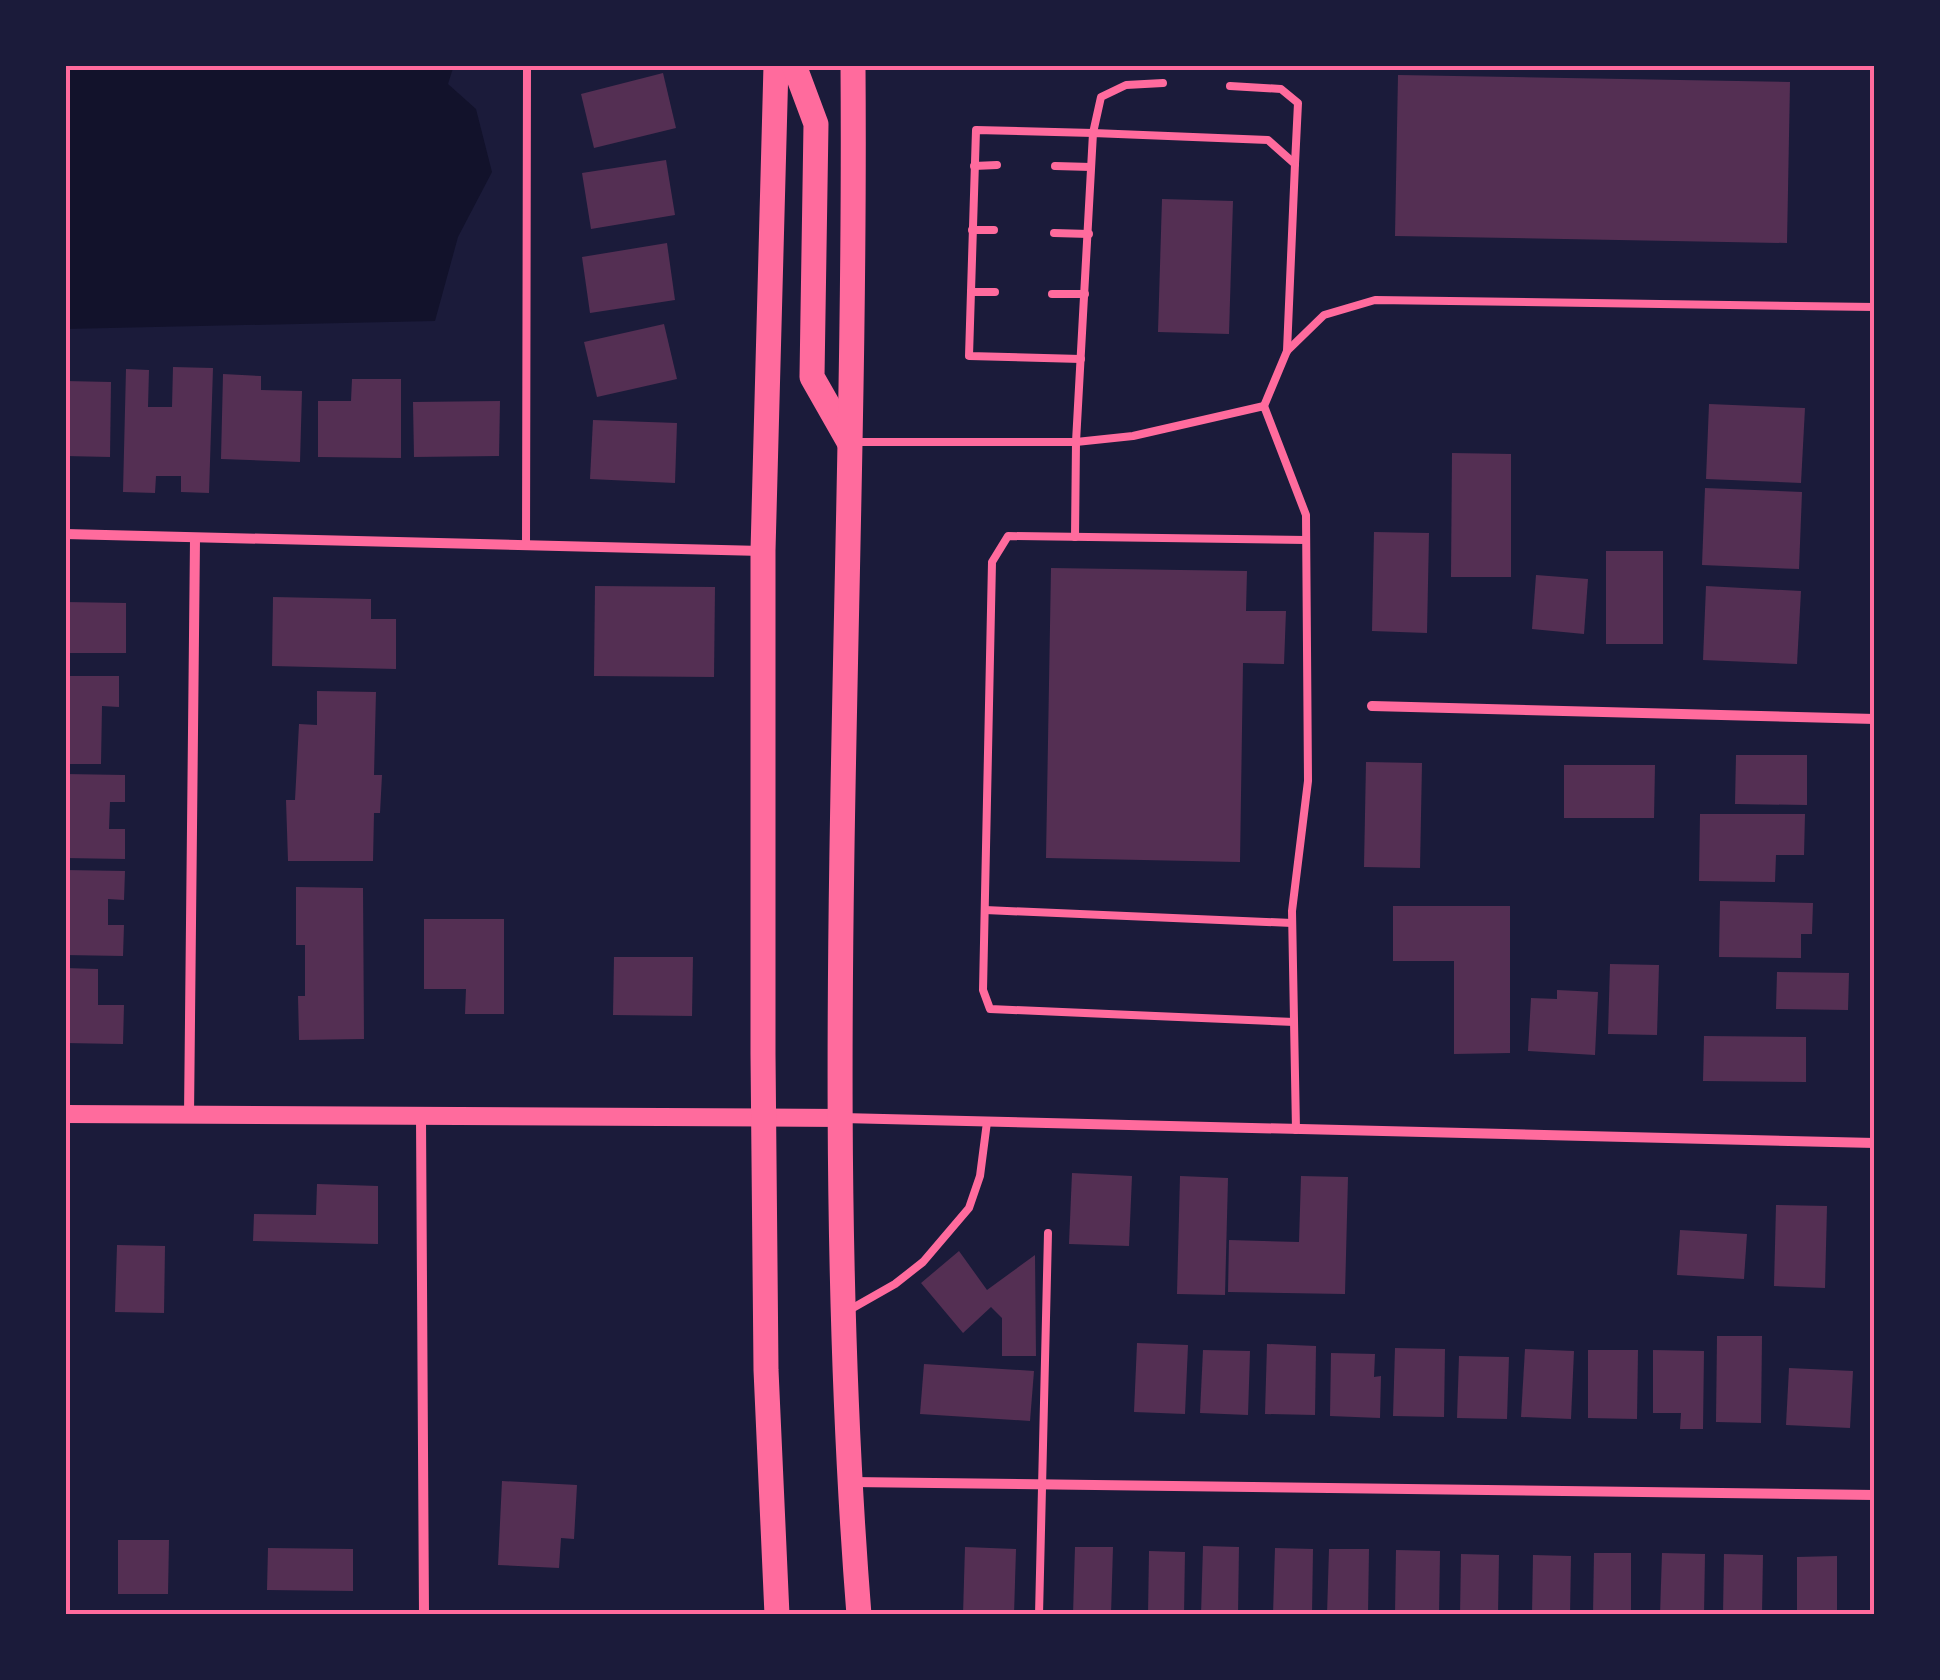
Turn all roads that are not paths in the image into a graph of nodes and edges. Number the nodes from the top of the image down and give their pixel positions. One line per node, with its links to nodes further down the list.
1 (527, 65): 31 (lane)
2 (776, 65): 32 (main road)
3 (794, 65): 25 (main road)
4 (853, 65): 25 (main road)
5 (1163, 83): 7 (lane)
6 (1230, 86): 8 (lane)
7 (1093, 133): 8 (lane); 10 (lane); 12 (lane)
8 (1296, 164): 22 (lane)
9 (997, 165): 10 (lane)
10 (974, 166): 13 (lane)
11 (1055, 166): 12 (lane)
12 (1091, 167): 16 (lane)
13 (972, 230): 14 (lane); 17 (lane)
14 (994, 230)
15 (1054, 233): 16 (lane)
16 (1089, 234): 20 (lane)
17 (971, 292): 18 (lane); 23 (lane)
18 (995, 292)
19 (1052, 294): 20 (lane)
20 (1085, 294): 23 (lane)
21 (1875, 307): 22 (lane)
22 (1286, 351): 24 (lane)
23 (1081, 359): 26 (lane)
24 (1264, 406): 26 (lane); 30 (lane)
25 (850, 442): 26 (lane); 42 (main road)
26 (1076, 442): 28 (lane)
27 (65, 534): 29 (street)
28 (1075, 537): 30 (lane); 35 (lane)
29 (196, 539): 31 (street); 40 (street)
30 (1306, 540): 36 (lane)
31 (526, 546): 32 (street)
32 (763, 551): 39 (main road)
33 (1372, 706): 34 (street)
34 (1875, 720)
35 (985, 910): 36 (lane); 37 (lane)
36 (1292, 922): 37 (lane)
37 (1294, 1022): 44 (lane)
38 (65, 1114): 40 (street)
39 (763, 1117): 41 (street); 42 (street); 52 (main road)
40 (189, 1118): 41 (street)
41 (421, 1118): 51 (street)
42 (842, 1118): 43 (street); 47 (main road)
43 (987, 1122): 44 (street); 47 (lane)
44 (1296, 1130): 45 (street)
45 (1875, 1143)
46 (1048, 1233): 49 (lane)
47 (844, 1313): 48 (main road)
48 (848, 1482): 49 (street); 53 (main road)
49 (1042, 1484): 50 (street); 54 (lane)
50 (1875, 1495)
51 (424, 1615)
52 (777, 1615)
53 (859, 1615)
54 (1039, 1615)

